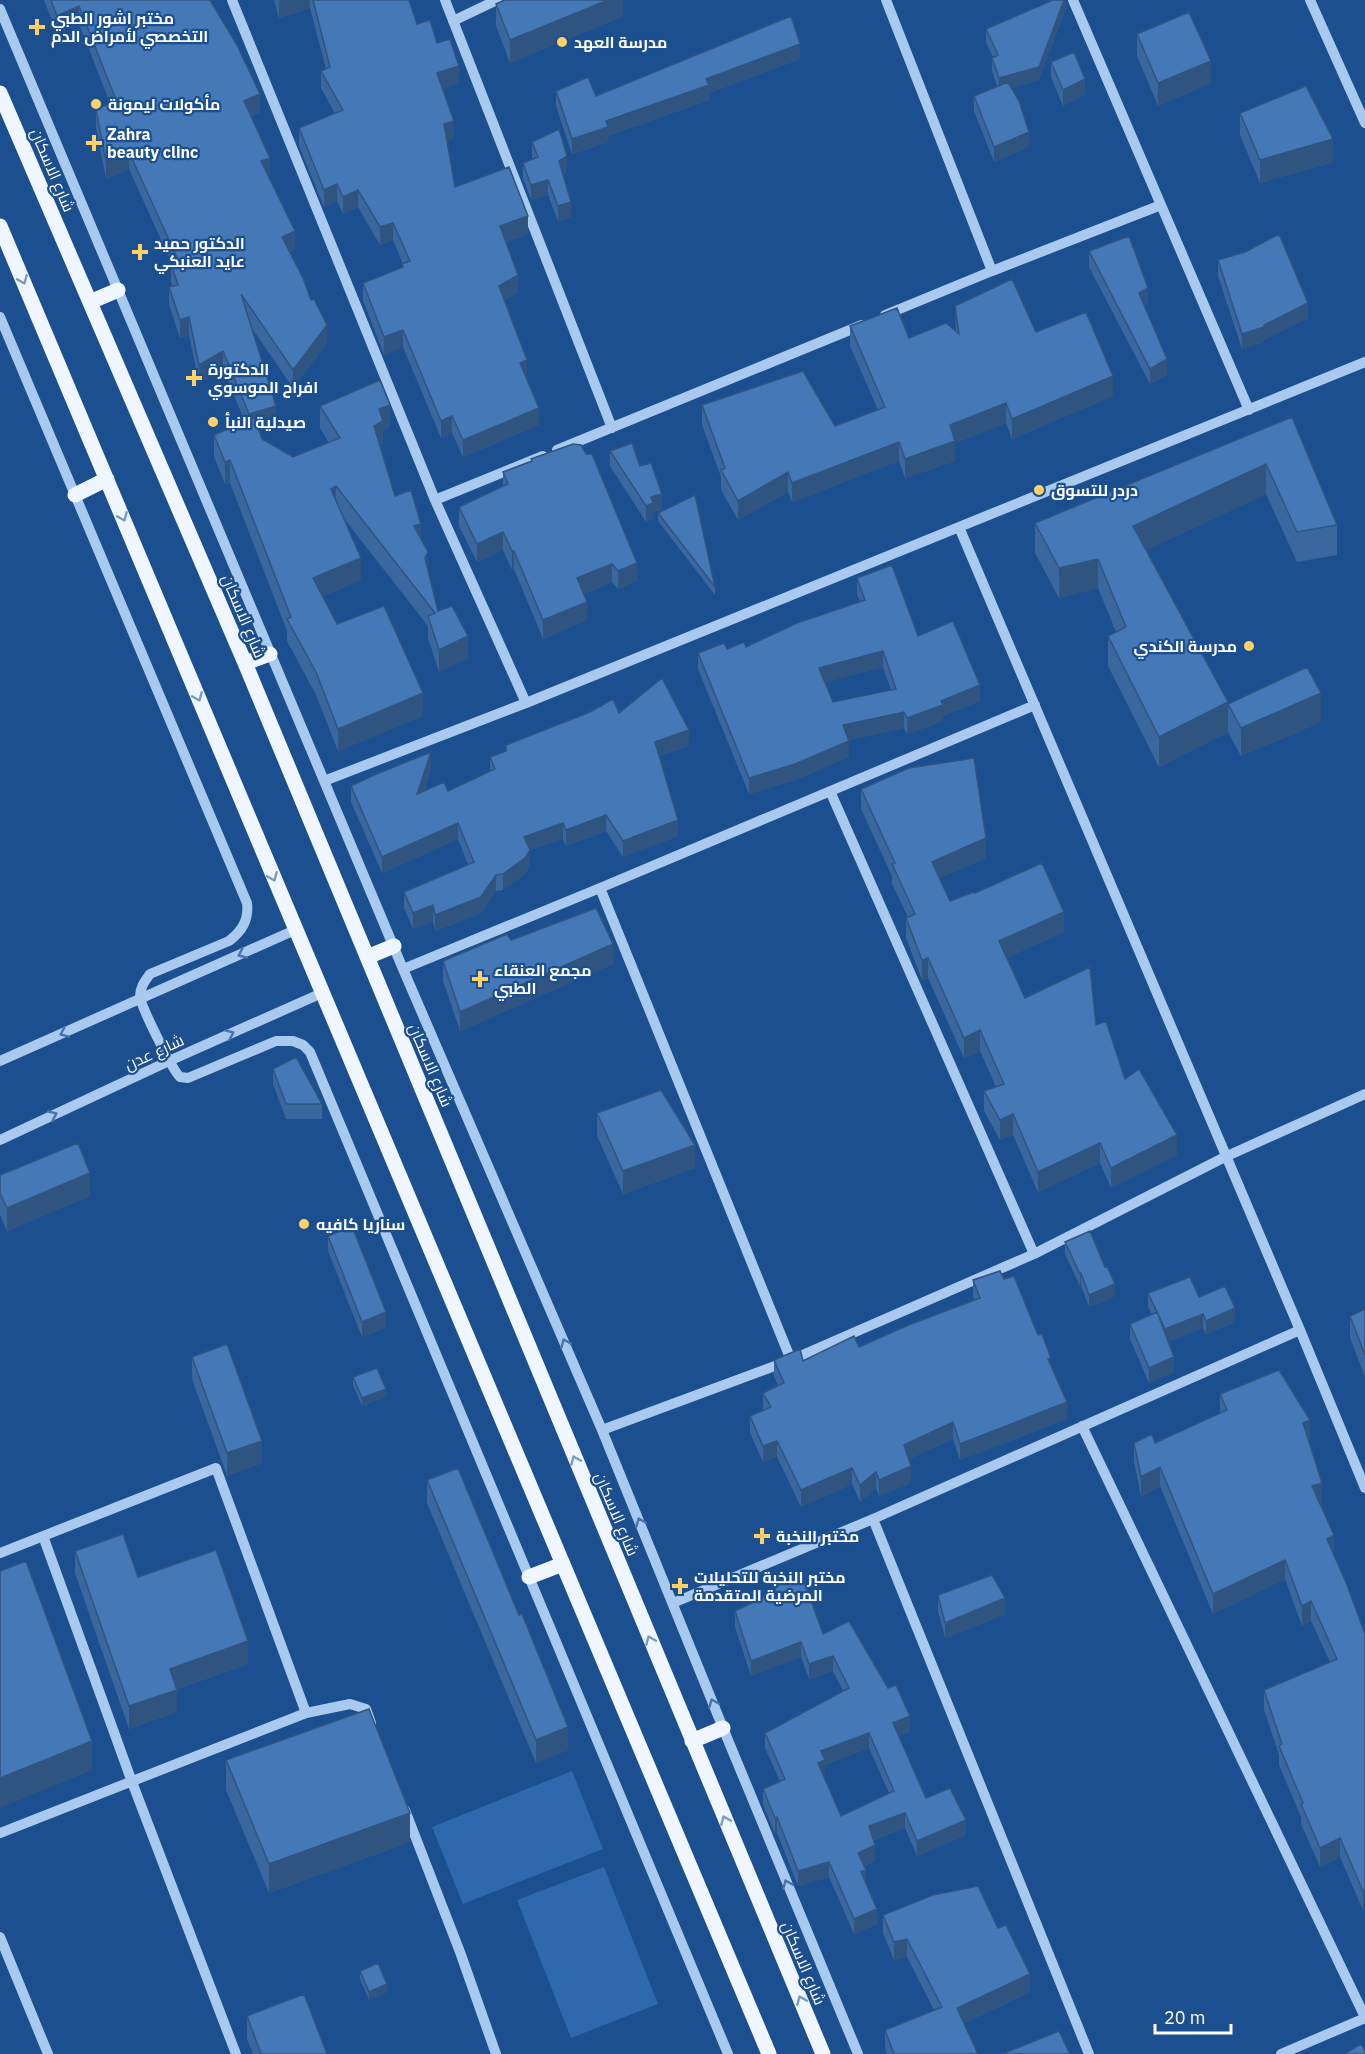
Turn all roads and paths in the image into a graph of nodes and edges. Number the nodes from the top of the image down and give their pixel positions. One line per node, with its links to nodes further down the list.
1 (232, 0): 23 (street)
2 (445, 0): 8 (street)
3 (497, 0): 8 (street)
4 (886, 0): 14 (street)
5 (1073, 0): 12 (street)
6 (1310, 0): 10 (street)
7 (0, 9): 15 (street)
8 (453, 21): 20 (street)
9 (0, 93): 11 (main road, شارع الاسكان)
10 (1365, 123)
11 (7, 125): 16 (main road, شارع الاسكان)
12 (1161, 205): 14 (street); 19 (street)
13 (0, 226): 21 (main road, one-way to 21)
14 (992, 271): 20 (street)
15 (118, 290): 16 (main road); 25 (street)
16 (90, 302): 26 (main road, شارع الاسكان)
17 (0, 317): 22 (street)
18 (1365, 362): 19 (street)
19 (1249, 410): 24 (street)
20 (612, 428): 23 (street)
21 (107, 479): 22 (main road); 32 (main road, one-way to 32)
22 (75, 495): 37 (street)
23 (435, 501): 27 (street)
24 (959, 527): 27 (street); 28 (street)
25 (270, 654): 26 (main road); 29 (street)
26 (245, 663): 34 (main road, شارع الاسكان)
27 (526, 703): 29 (street)
28 (1035, 705): 30 (street); 42 (street)
29 (324, 781): 33 (street)
30 (830, 791): 31 (street); 43 (street)
31 (600, 888): 35 (street); 45 (street)
32 (295, 930): 36 (main road); 37 (street, one-way to 37)
33 (394, 946): 34 (main road); 35 (street)
34 (367, 957): 58 (main road, شارع الاسكان, one-way to 34)
35 (403, 969): 47 (street, one-way to 35)
36 (322, 993): 39 (street, شارع عدن, one-way to 36); 52 (main road)
37 (140, 999): 38 (street, one-way to 38); 39 (street)
38 (0, 1061)
39 (169, 1061): 41 (street, شارع عدن, one-way to 39); 53 (street)
40 (1365, 1094): 42 (street)
41 (0, 1140)
42 (1225, 1157): 43 (street); 44 (street)
43 (1034, 1254): 45 (street)
44 (1300, 1330): 46 (street); 48 (street)
45 (791, 1360): 47 (street)
46 (1082, 1426): 49 (street); 63 (street)
47 (602, 1430): 54 (street, one-way to 47)
48 (1365, 1488)
49 (873, 1519): 54 (street); 71 (street)
50 (44, 1536): 51 (street); 55 (street); 59 (street)
51 (0, 1553)
52 (563, 1564): 53 (main road); 68 (main road)
53 (529, 1577): 67 (street)
54 (674, 1604): 56 (street, one-way to 54)
55 (306, 1713): 57 (street); 59 (street)
56 (723, 1728): 58 (main road); 70 (street, one-way to 56)
57 (374, 1731)
58 (692, 1741): 69 (main road, شارع الاسكان, one-way to 58)
59 (132, 1782): 61 (street); 65 (street)
60 (400, 1797): 66 (street)
61 (0, 1833)
62 (0, 1937): 64 (street)
63 (1365, 2018): 72 (street)
64 (48, 2054)
65 (236, 2054)
66 (496, 2054)
67 (729, 2054)
68 (769, 2054)
69 (823, 2054)
70 (858, 2054)
71 (1089, 2054)
72 (1281, 2054)

